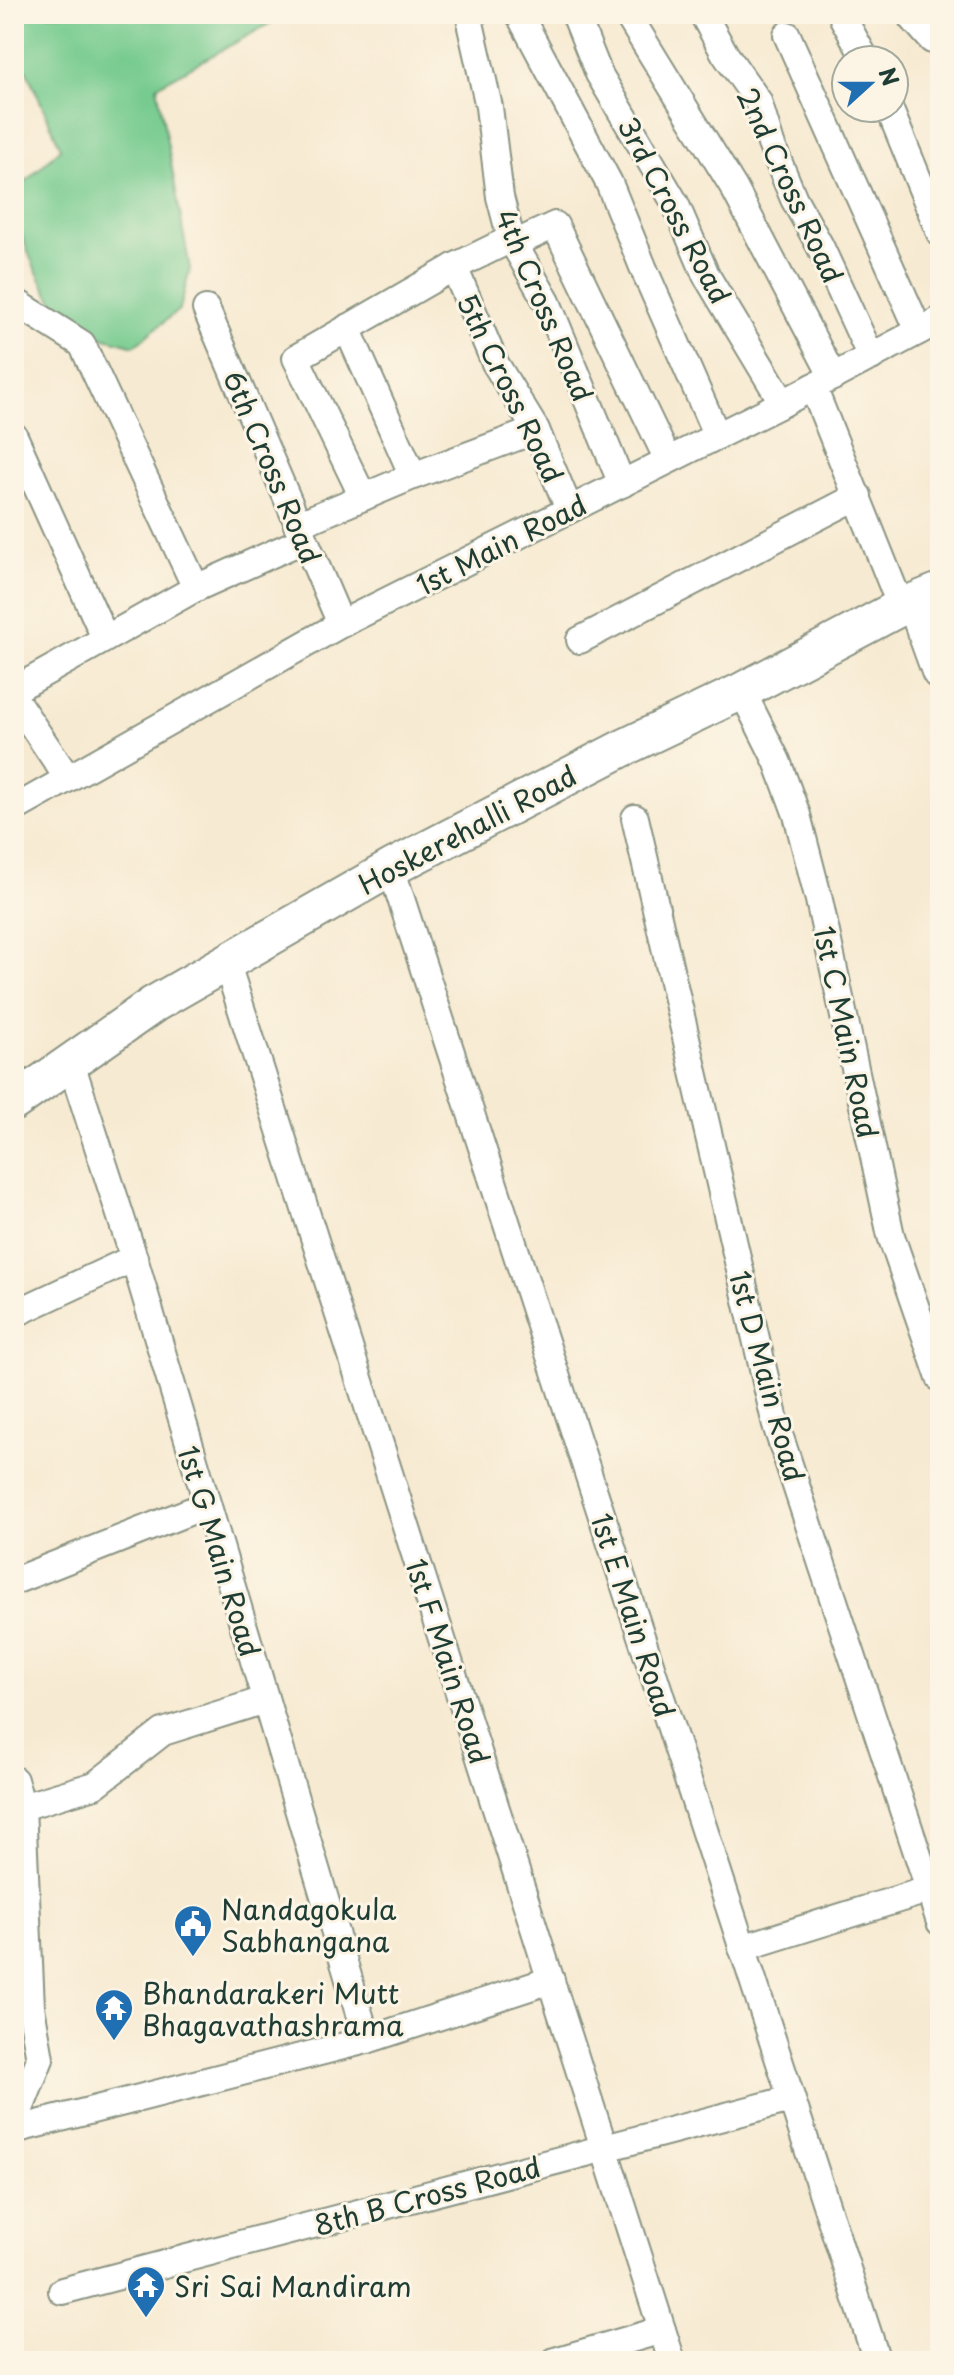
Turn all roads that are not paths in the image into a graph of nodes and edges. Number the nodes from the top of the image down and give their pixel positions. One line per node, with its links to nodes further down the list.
1 (519, 14): 24 (street)
2 (575, 14): 21 (street, 3rd Cross Road)
3 (627, 14): 20 (street)
4 (909, 14): 9 (street)
5 (705, 18): 19 (street, 2nd Cross Road)
6 (843, 18): 10 (street)
7 (471, 27): 13 (street, 4th Cross Road)
8 (787, 35): 17 (street)
9 (937, 43)
10 (857, 44)
11 (896, 124): 12 (street)
12 (940, 233)
13 (512, 242): 14 (street); 25 (street); 27 (street, 4th Cross Road)
14 (454, 267): 18 (street); 22 (street, 5th Cross Road)
15 (14, 301): 32 (street)
16 (206, 309): 31 (street, 6th Cross Road)
17 (930, 326): 19 (street, 1st Main Road)
18 (347, 328): 26 (street); 29 (street)
19 (871, 357): 20 (street, 1st Main Road)
20 (823, 382): 21 (street, 1st Main Road); 28 (street)
21 (783, 403): 24 (street, 1st Main Road)
22 (536, 430): 26 (street); 30 (street, 5th Cross Road)
23 (14, 436): 35 (street)
24 (717, 436): 25 (street, 1st Main Road)
25 (668, 460): 27 (street, 1st Main Road)
26 (413, 476): 29 (street)
27 (622, 484): 30 (street, 1st Main Road)
28 (858, 496): 33 (street); 36 (street)
29 (363, 497): 31 (street)
30 (569, 509): 34 (street, 1st Main Road)
31 (300, 532): 32 (street); 34 (street, 6th Cross Road)
32 (196, 588): 35 (street)
33 (918, 600): 37 (street); 39 (street, Hoskerehalli Road)
34 (341, 624): 41 (street, 1st Main Road)
35 (105, 638): 38 (street)
36 (580, 640)
37 (940, 671)
38 (14, 690)
39 (742, 691): 44 (street, Hoskerehalli Road); 50 (street, 1st C Main Road)
40 (14, 698): 41 (street)
41 (67, 777): 42 (street, 1st Main Road)
42 (14, 809)
43 (635, 818): 56 (street, 1st D Main Road)
44 (391, 868): 45 (street, Hoskerehalli Road); 58 (street, 1st E Main Road)
45 (226, 961): 46 (street, Hoskerehalli Road); 59 (street, 1st F Main Road)
46 (71, 1063): 47 (street, Hoskerehalli Road); 48 (street, 1st G Main Road)
47 (14, 1102)
48 (134, 1258): 49 (street); 51 (street, 1st G Main Road)
49 (14, 1314)
50 (940, 1378)
51 (206, 1505): 52 (street); 53 (street, 1st G Main Road)
52 (14, 1581)
53 (265, 1700): 55 (street); 60 (street, 1st G Main Road)
54 (14, 1780): 55 (street)
55 (22, 1807): 62 (street)
56 (934, 1888): 57 (street, 1st D Main Road); 58 (street)
57 (940, 1922)
58 (742, 1948): 61 (street, 1st E Main Road)
59 (551, 1980): 60 (street); 63 (street, 1st F Main Road)
60 (367, 2040): 62 (street)
61 (791, 2099): 63 (street, 8th B Cross Road); 68 (street, 1st E Main Road)
62 (14, 2127)
63 (605, 2148): 64 (street, 8th B Cross Road); 65 (street, 1st F Main Road)
64 (62, 2291)
65 (662, 2330): 66 (street); 67 (street, 1st F Main Road)
66 (555, 2361)
67 (672, 2361)
68 (877, 2361)

